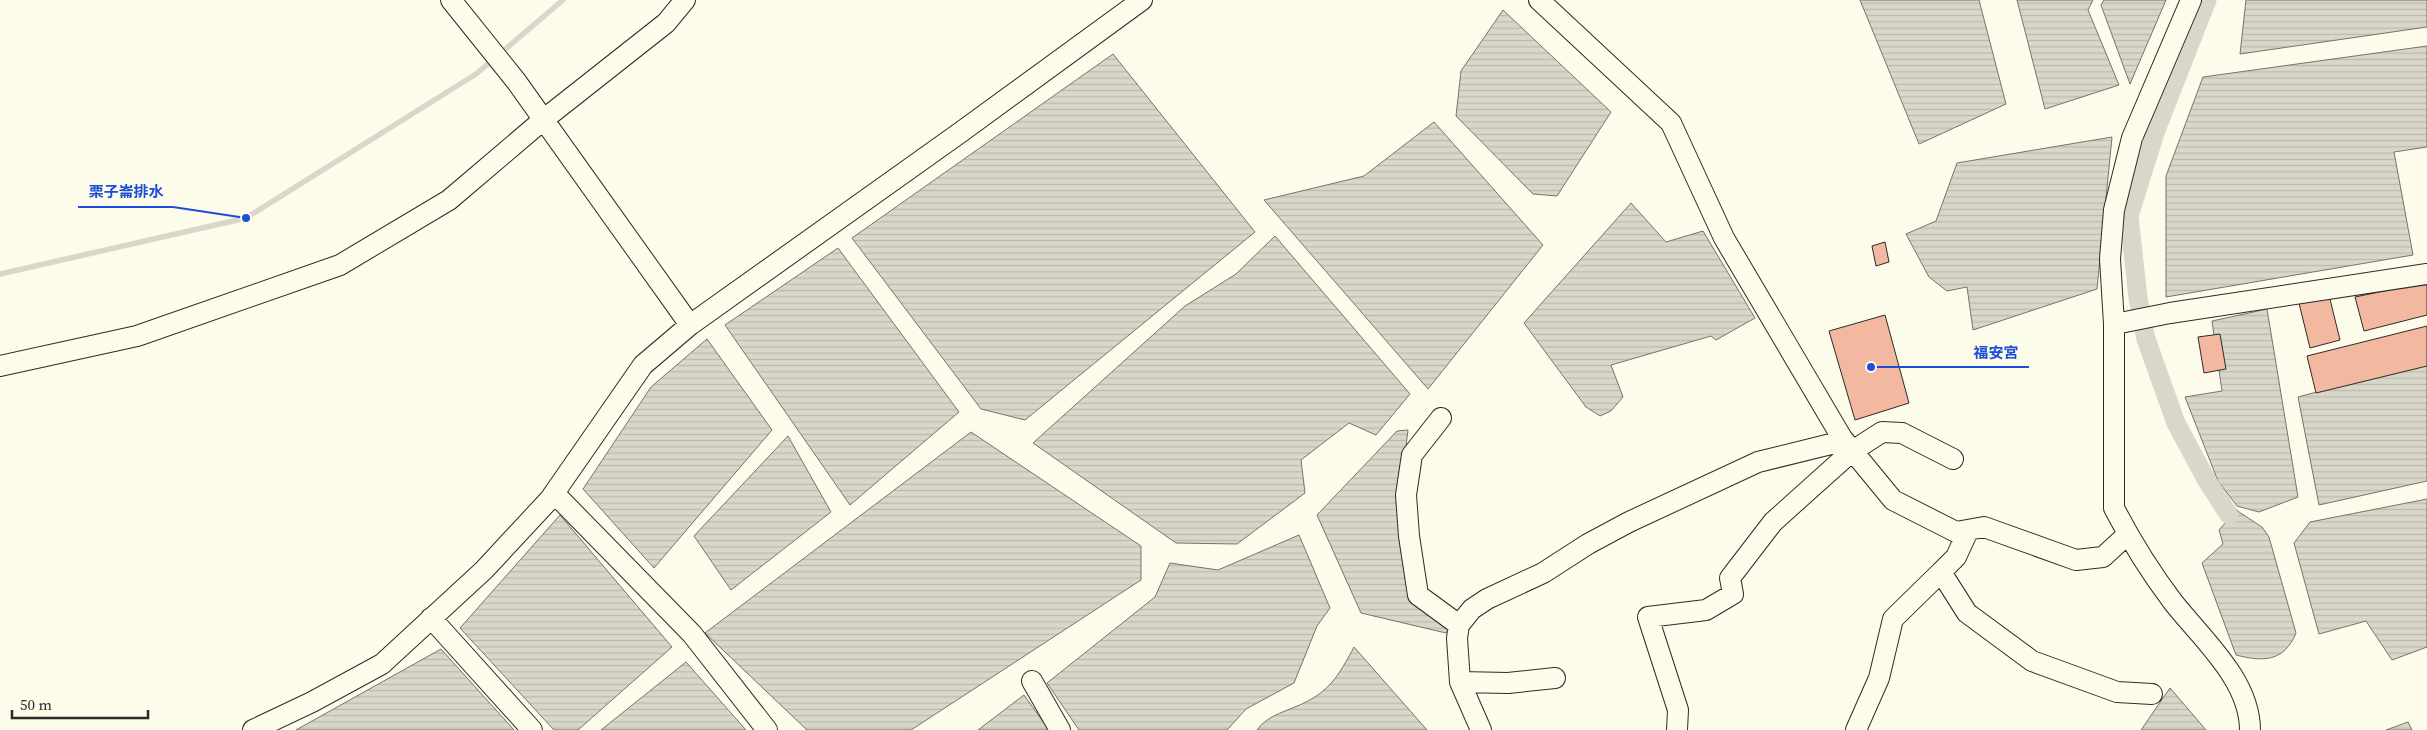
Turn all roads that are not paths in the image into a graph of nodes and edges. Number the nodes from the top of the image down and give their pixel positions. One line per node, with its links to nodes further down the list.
1 (451, 0): 6 (street)
2 (685, 0): 6 (street)
3 (1142, 0): 9 (street)
4 (1539, 0): 12 (street)
5 (2191, 0): 16 (street)
6 (543, 120): 9 (street); 10 (street)
7 (2427, 274): 8 (street)
8 (2115, 324)
9 (690, 325): 14 (street)
10 (0, 366)
11 (1440, 418): 19 (street)
12 (1846, 445): 13 (street); 15 (street); 19 (street); 29 (street)
13 (1953, 459)
14 (554, 493): 18 (street); 26 (street)
15 (1968, 531): 16 (street); 17 (street)
16 (2128, 534): 31 (street)
17 (1941, 572): 23 (street); 30 (street)
18 (431, 618): 24 (street); 25 (street)
19 (1459, 625): 22 (street)
20 (1555, 678): 22 (street)
21 (1032, 681): 27 (street)
22 (1460, 682): 28 (street)
23 (2152, 694)
24 (253, 730)
25 (532, 730)
26 (767, 730)
27 (1060, 730)
28 (1481, 730)
29 (1677, 730)
30 (1856, 730)
31 (2250, 730)

